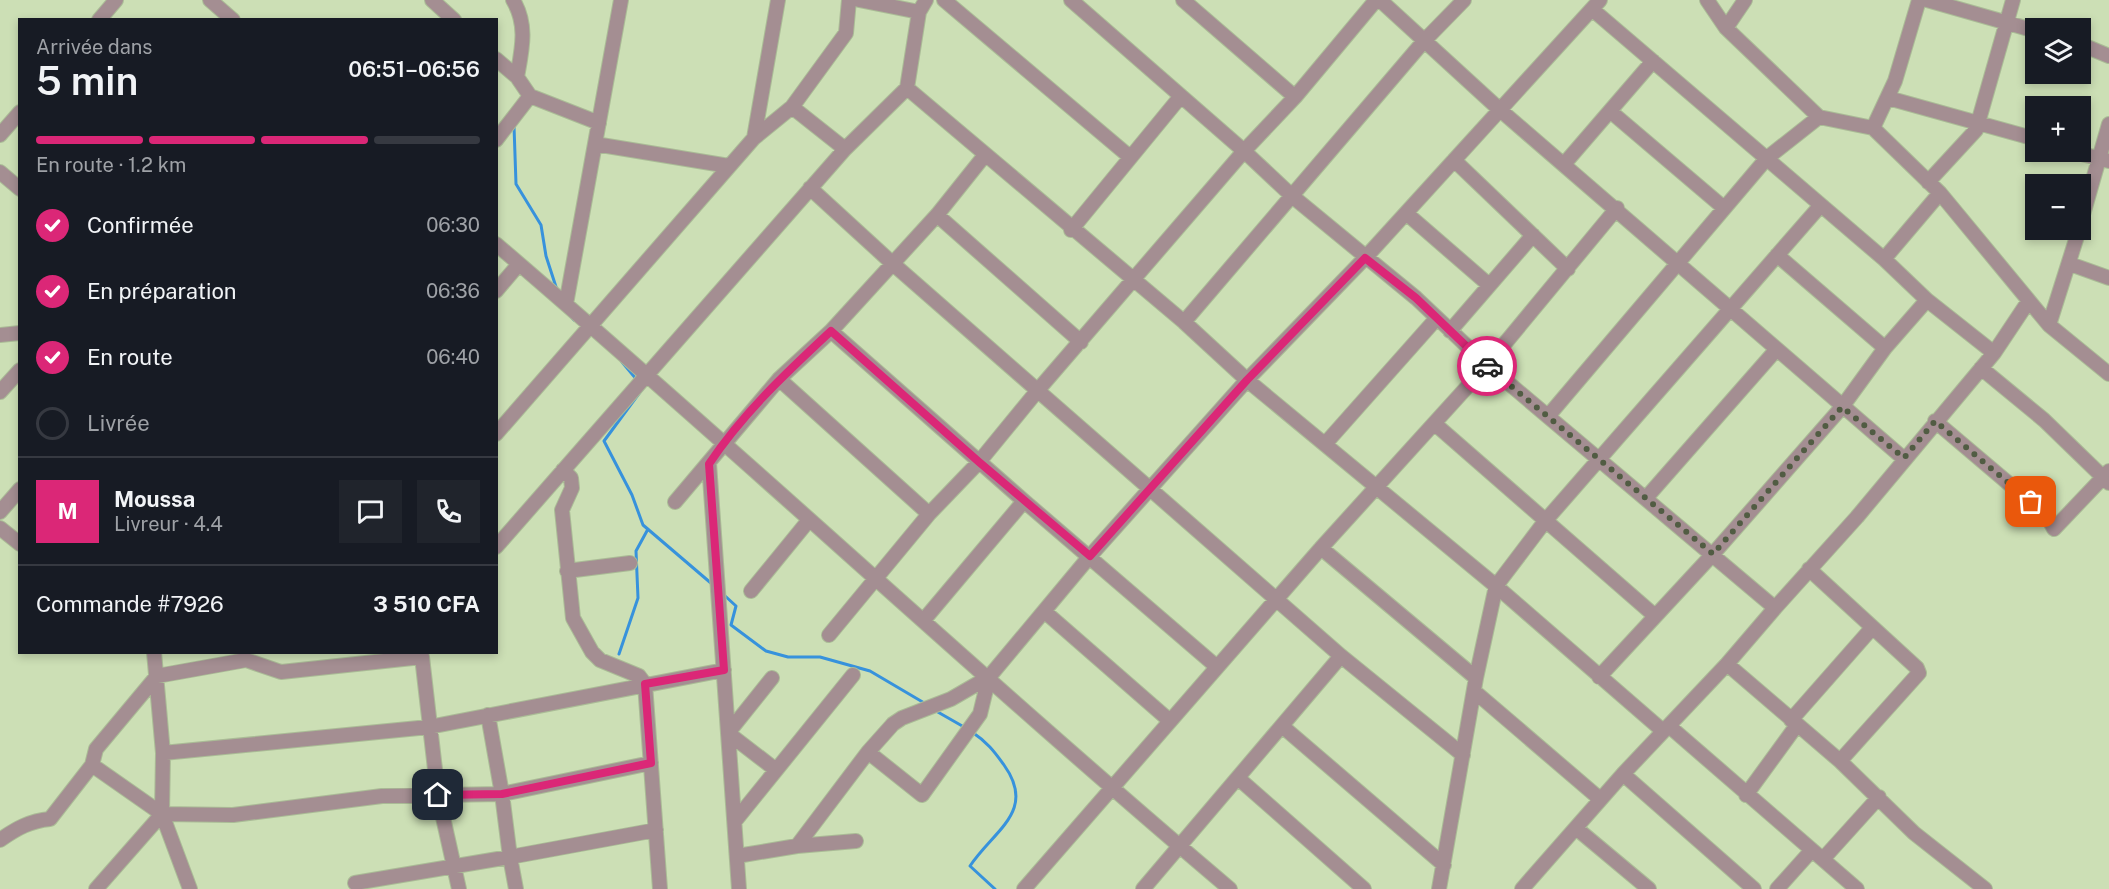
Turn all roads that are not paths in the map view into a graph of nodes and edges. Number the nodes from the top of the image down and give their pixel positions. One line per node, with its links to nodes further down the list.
1 (116, 0): 22 (street)
2 (210, 0): 23 (street)
3 (432, 0): 21 (street)
4 (513, 0): 32 (street)
5 (621, 0): 44 (street)
6 (778, 0): 50 (street)
7 (849, 0): 38 (street)
8 (859, 0): 20 (street)
9 (944, 0): 55 (street)
10 (1071, 0): 35 (street)
11 (1183, 0): 36 (street)
12 (1378, 0): 27 (street); 36 (street)
13 (1464, 0): 27 (street)
14 (1707, 0): 25 (street)
15 (1745, 0): 25 (street)
16 (1919, 0): 37 (street)
17 (1927, 0): 24 (street)
18 (2013, 0): 24 (street)
19 (1597, 5): 31 (street); 39 (street)
20 (922, 6): 33 (street)
21 (444, 17)
22 (101, 18)
23 (231, 18)
24 (2007, 23): 26 (street); 43 (street)
25 (1726, 28): 42 (street)
26 (2025, 28)
27 (1424, 40): 39 (street); 67 (street)
28 (2091, 49): 29 (street)
29 (2109, 56)
30 (498, 61): 32 (street)
31 (1653, 61): 40 (street); 56 (street)
32 (517, 77): 34 (street)
33 (907, 88): 52 (street); 54 (street)
34 (530, 96): 44 (street); 49 (street)
35 (1181, 96): 53 (street); 55 (street)
36 (1295, 97): 53 (street)
37 (1888, 98): 43 (street); 46 (street)
38 (792, 106): 50 (street); 52 (street)
39 (1499, 109): 57 (street); 59 (street)
40 (1610, 111): 59 (street); 70 (street)
41 (18, 114): 47 (street)
42 (1819, 117): 46 (street); 56 (street)
43 (1979, 122): 48 (street); 62 (street)
44 (598, 123): 51 (street)
45 (2109, 124): 58 (street)
46 (1873, 128): 62 (street)
47 (0, 135)
48 (2025, 136)
49 (498, 138)
50 (754, 138): 60 (street)
51 (595, 144): 60 (street); 91 (street)
52 (845, 149): 64 (street)
53 (1244, 151): 67 (street); 86 (street)
54 (985, 155): 72 (street); 73 (street)
55 (1130, 157): 73 (street)
56 (1767, 158): 68 (street); 70 (street)
57 (1454, 160): 71 (street); 74 (street)
58 (2104, 160): 66 (street)
59 (1565, 163): 69 (street)
60 (729, 166): 95 (street)
61 (0, 172): 63 (street)
62 (1928, 182): 65 (street)
63 (18, 187)
64 (810, 188): 80 (street); 108 (street)
65 (1940, 193): 79 (street); 90 (street)
66 (2091, 195)
67 (1292, 196): 78 (street); 94 (street)
68 (1821, 205): 77 (street); 79 (street)
69 (1617, 208): 81 (street); 84 (street)
70 (1724, 208): 81 (street)
71 (1406, 213): 78 (street); 87 (street)
72 (937, 215): 80 (street); 101 (street)
73 (1071, 230): 86 (street)
74 (1533, 235): 84 (street); 87 (street)
75 (2076, 240): 83 (street)
76 (498, 246): 82 (street)
77 (1777, 255): 92 (street); 102 (street)
78 (1365, 258): 93 (street); 111 (street)
79 (1884, 259): 89 (street)
80 (892, 263): 97 (street); 112 (street)
81 (1678, 263): 92 (street); 115 (street)
82 (519, 264): 88 (street); 91 (street)
83 (2070, 264): 85 (street); 96 (street)
84 (1568, 269): 105 (street)
85 (2109, 278)
86 (1133, 280): 94 (street); 101 (street)
87 (1489, 285): 98 (street)
88 (498, 289)
89 (1927, 300): 102 (street); 104 (street)
90 (2028, 302): 96 (street); 104 (street)
91 (566, 304): 95 (street)
92 (1731, 309): 103 (street); 121 (street)
93 (1436, 319): 98 (street); 120 (street)
94 (1184, 322): 111 (street)
95 (589, 324): 108 (street); 118 (street)
96 (2049, 325): 109 (street)
97 (831, 331): 110 (street); 123 (street)
98 (1450, 331): 105 (street)
99 (18, 333): 100 (street)
100 (0, 335)
101 (1082, 342): 112 (street)
102 (1885, 348): 114 (street)
103 (1776, 350): 114 (street); 130 (street)
104 (1994, 353): 106 (street)
105 (1487, 365): 115 (street); 117 (street)
106 (1981, 368): 116 (street); 126 (street)
107 (18, 372): 113 (street)
108 (647, 374): 119 (street); 125 (street)
109 (2109, 374)
110 (778, 379): 119 (street); 134 (street)
111 (1247, 380): 120 (street); 128 (street)
112 (1038, 390): 123 (street); 128 (street)
113 (0, 392)
114 (1842, 407): 122 (street); 141 (street)
115 (1549, 415): 121 (street)
116 (1935, 421): 122 (street); 126 (street)
117 (1435, 424): 127 (street); 136 (street)
118 (498, 432)
119 (724, 442): 124 (street); 135 (street)
120 (1325, 444): 127 (street)
121 (1600, 458): 130 (street); 136 (street)
122 (1904, 458): 144 (street)
123 (979, 462): 131 (street); 134 (street)
124 (709, 464): 132 (street); 162 (street)
125 (563, 470): 139 (street); 145 (street)
126 (2107, 477)
127 (1376, 488): 140 (street); 147 (street)
128 (1150, 489): 142 (street); 149 (street)
129 (18, 491): 133 (street)
130 (1646, 498): 141 (street)
131 (1024, 501): 142 (street); 153 (street)
132 (675, 502)
133 (0, 512)
134 (929, 514): 146 (street)
135 (809, 520): 146 (street); 148 (street)
136 (1546, 520): 147 (street); 152 (street)
137 (0, 528): 138 (street)
138 (18, 542)
139 (498, 545)
140 (1321, 548): 149 (street); 169 (street)
141 (1713, 554): 150 (street); 152 (street)
142 (1090, 556): 151 (street); 161 (street)
143 (630, 563): 145 (street)
144 (1809, 569): 150 (street); 154 (street)
145 (567, 571): 168 (street)
146 (874, 580): 153 (street); 155 (street)
147 (1496, 586): 166 (street); 169 (street)
148 (751, 591)
149 (1276, 599): 158 (street); 161 (street)
150 (1775, 608): 160 (street)
151 (1044, 611): 165 (street); 171 (street)
152 (1655, 616): 166 (street)
153 (923, 621): 165 (street)
154 (1872, 628): 172 (street); 180 (street)
155 (829, 635)
156 (154, 654): 164 (street)
157 (250, 656): 159 (street); 164 (street)
158 (1341, 656): 173 (street); 179 (street)
159 (393, 657): 174 (street)
160 (1727, 664): 172 (street); 175 (street)
161 (1217, 667): 171 (street)
162 (724, 670): 168 (street); 176 (street)
163 (853, 675): 183 (street)
164 (157, 676): 178 (street); 182 (street)
165 (989, 677): 177 (street); 177 (street); 186 (street)
166 (1599, 677): 175 (street)
167 (772, 678): 176 (street)
168 (645, 684): 170 (street); 181 (street)
169 (1475, 684): 179 (street); 191 (street)
170 (488, 716): 174 (street); 187 (street)
171 (1170, 721): 186 (street)
172 (1794, 723): 180 (street); 189 (street)
173 (1282, 726): 185 (street); 203 (street)
174 (429, 727): 178 (street); 188 (street)
175 (1666, 728): 184 (street); 189 (street)
176 (728, 733): 183 (street); 193 (street)
177 (868, 752): 198 (street)
178 (163, 753): 192 (street)
179 (1463, 755): 203 (street)
180 (1840, 761): 190 (street)
181 (651, 763): 187 (street); 195 (street)
182 (92, 765): 192 (street); 196 (street)
183 (776, 770): 193 (street)
184 (1623, 774): 191 (street); 220 (street)
185 (1238, 778): 199 (street); 216 (street)
186 (1113, 787): 199 (street); 213 (street)
187 (502, 794): 188 (street); 202 (street)
188 (438, 795): 192 (street); 204 (street)
189 (1746, 795): 200 (street)
190 (1879, 797): 200 (street); 222 (street)
191 (1600, 799): 194 (street)
192 (162, 814): 207 (street); 208 (street)
193 (735, 821): 201 (street)
194 (1576, 828): 218 (street); 219 (street)
195 (656, 830): 202 (street); 211 (street)
196 (0, 840)
197 (855, 841): 198 (street)
198 (797, 846): 201 (street)
199 (1179, 846): 214 (street); 215 (street)
200 (1817, 854): 206 (street); 221 (street)
201 (737, 856): 212 (street)
202 (510, 857): 204 (street); 210 (street)
203 (1444, 865): 217 (street)
204 (455, 866): 205 (street); 209 (street)
205 (355, 883)
206 (1853, 888)
207 (96, 889)
208 (190, 889)
209 (459, 889)
210 (516, 889)
211 (660, 889)
212 (740, 889)
213 (1024, 889)
214 (1143, 889)
215 (1230, 889)
216 (1364, 889)
217 (1439, 889)
218 (1522, 889)
219 (1649, 889)
220 (1754, 889)
221 (1777, 889)
222 (1985, 889)

